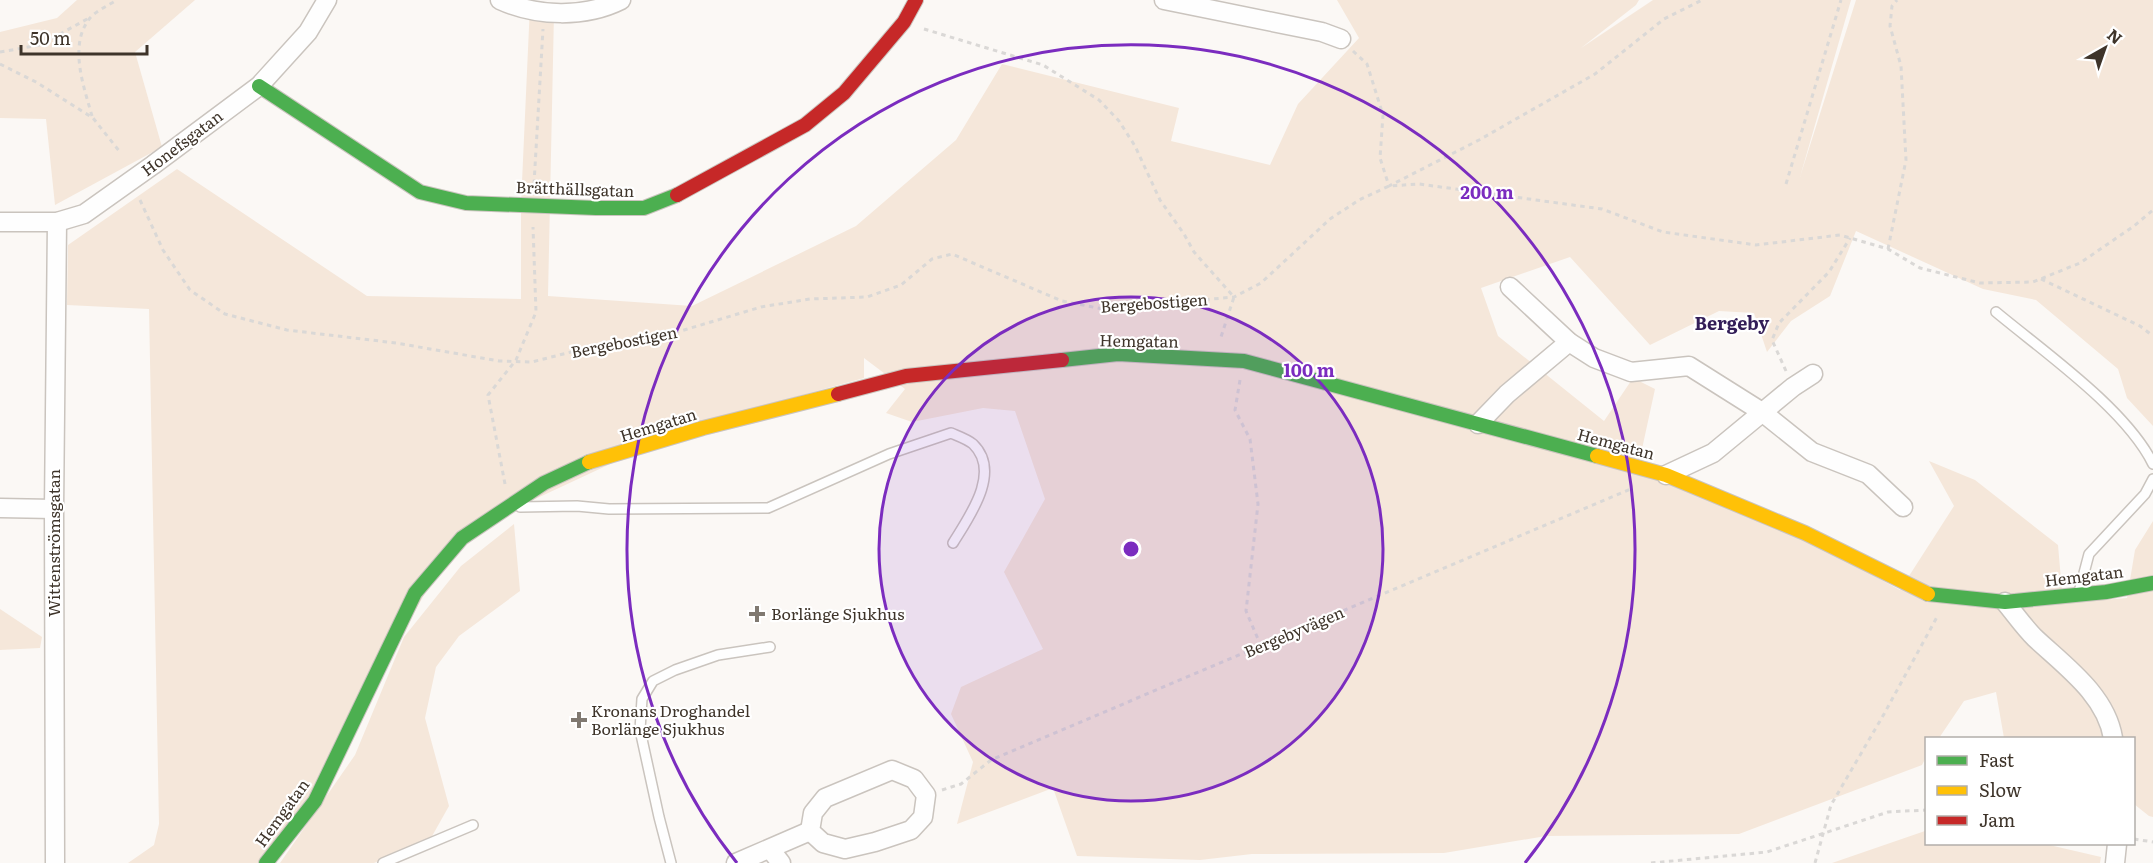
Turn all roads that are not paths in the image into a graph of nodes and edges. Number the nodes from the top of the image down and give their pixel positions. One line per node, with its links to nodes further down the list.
1 (327, 0): 7 (street, Honefsgatan)
2 (500, 0): 3 (street)
3 (621, 0)
4 (916, 0): 7 (street, Brätthällsgatan)
5 (1164, 0): 6 (street)
6 (1341, 39)
7 (259, 86): 9 (street, Honefsgatan)
8 (0, 222): 9 (street, Honefsgatan)
9 (57, 222): 22 (street, Wittenströmsgatan)
10 (1510, 287): 12 (street)
11 (1996, 312): 16 (lane)
12 (1569, 342): 14 (street); 15 (street)
13 (1813, 374): 14 (street)
14 (1762, 412): 17 (street); 20 (street)
15 (1478, 424): 17 (street, Hemgatan); 19 (street, Hemgatan)
16 (2153, 464)
17 (1666, 475): 26 (street, Hemgatan)
18 (2153, 479): 25 (lane)
19 (509, 507): 23 (lane); 34 (street, Hemgatan)
20 (1903, 507)
21 (0, 508): 22 (street)
22 (54, 509): 33 (street, Wittenströmsgatan)
23 (953, 543)
24 (2153, 583): 25 (street, Hemgatan)
25 (2078, 595): 26 (street, Hemgatan)
26 (2005, 602): 28 (street)
27 (770, 647): 36 (lane)
28 (2112, 737)
29 (473, 825): 35 (lane)
30 (810, 831): 30 (street); 32 (street)
31 (2117, 845): 38 (street)
32 (775, 856): 37 (street)
33 (55, 863)
34 (266, 863)
35 (383, 863)
36 (671, 863)
37 (736, 863)
38 (2115, 863)

